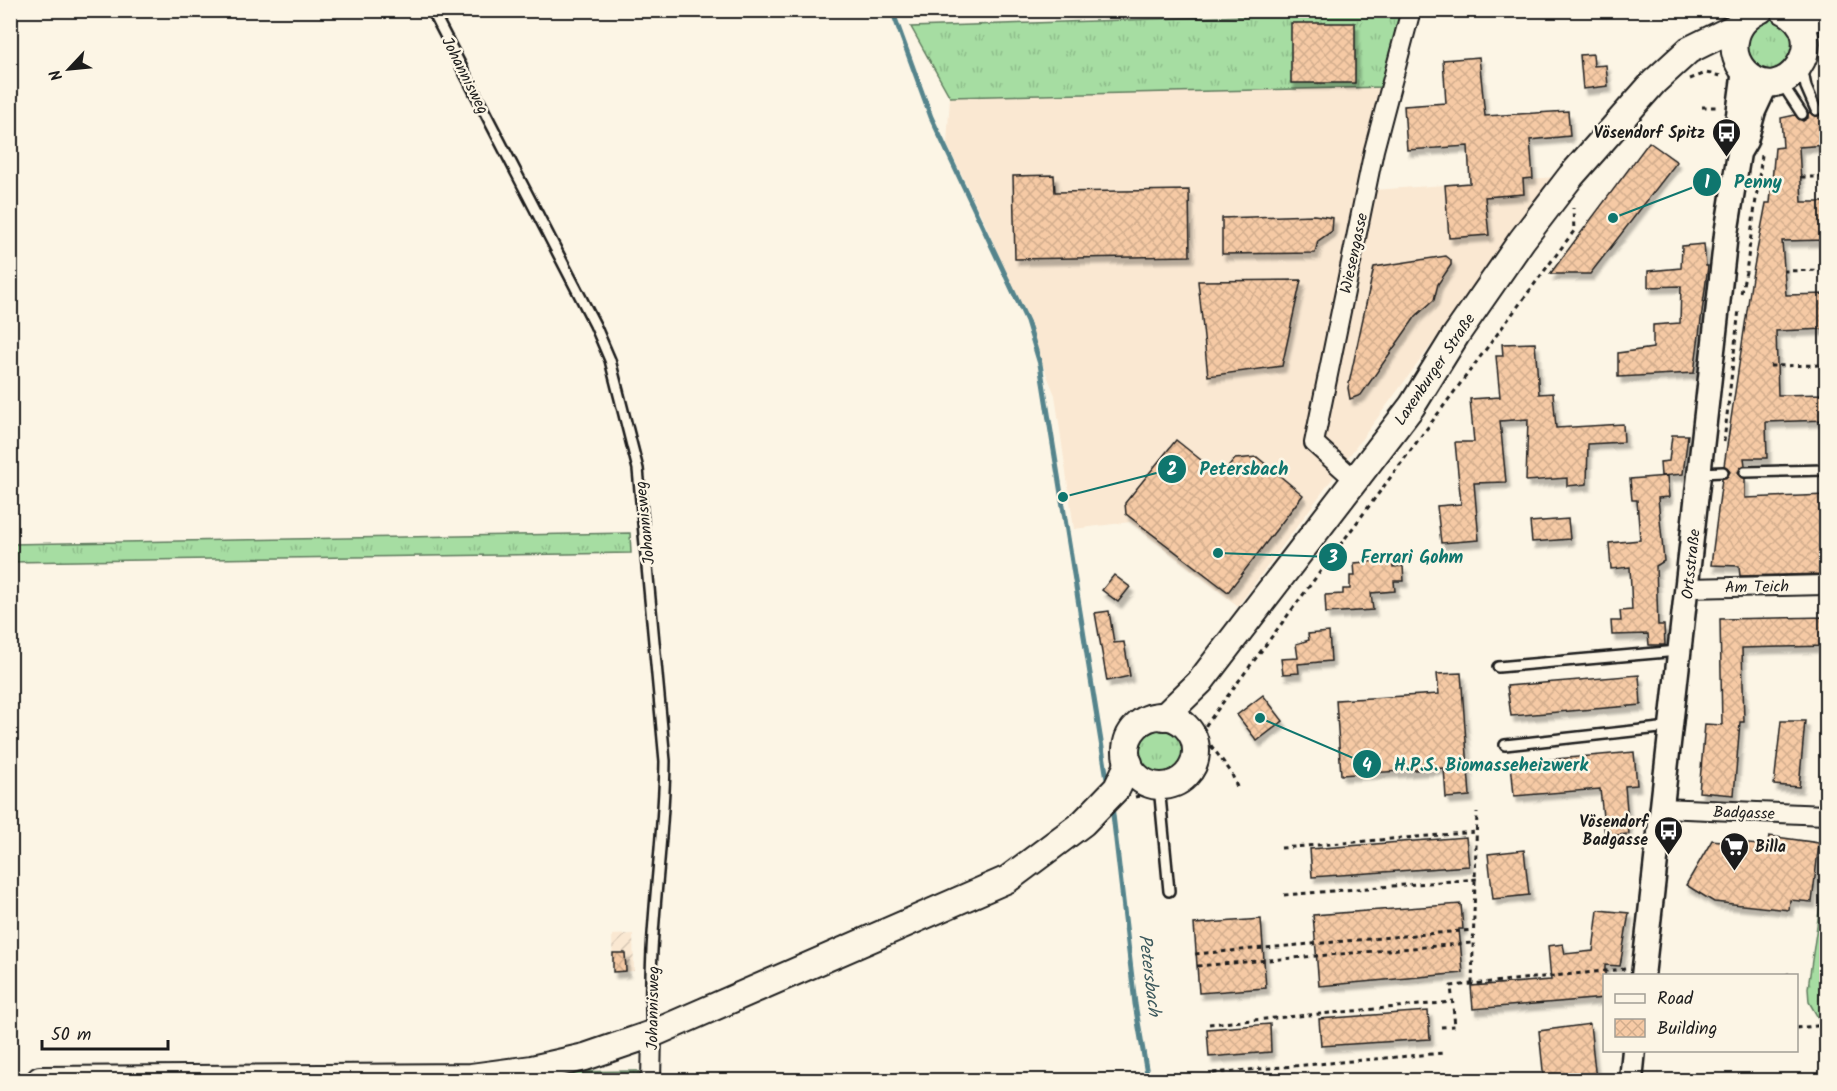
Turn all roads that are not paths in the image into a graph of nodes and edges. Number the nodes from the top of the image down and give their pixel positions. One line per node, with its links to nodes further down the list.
1 (432, 10): 30 (lane, Johannisweg)
2 (1411, 10): 17 (street, Wiesengasse)
3 (1790, 14): 5 (main road); 6 (main road)
4 (1752, 15): 7 (main road); 8 (main road, Laxenburger Straße)
5 (1827, 16)
6 (1812, 51): 9 (main road); 10 (lane)
7 (1735, 69): 8 (main road, Laxenburger Straße); 9 (main road); 12 (street, Ortsstraße)
8 (1680, 74): 17 (main road, Laxenburger Straße)
9 (1774, 82): 11 (lane); 12 (street, Ortsstraße)
10 (1816, 110)
11 (1802, 114)
12 (1739, 153): 16 (street, Ortsstraße)
13 (1827, 470): 15 (lane)
14 (1723, 472): 16 (lane)
15 (1745, 472)
16 (1700, 473): 19 (street, Ortsstraße)
17 (1355, 480): 22 (main road, Laxenburger Straße)
18 (1827, 585): 19 (street, Am Teich)
19 (1688, 588): 20 (street, Ortsstraße)
20 (1680, 651): 21 (lane); 23 (street, Ortsstraße)
21 (1498, 667)
22 (1175, 722): 25 (main road, Laxenburger Straße); 25 (main road)
23 (1671, 727): 24 (lane); 26 (street, Ortsstraße)
24 (1505, 745)
25 (1148, 780): 28 (lane); 30 (main road, Laxenburger Straße)
26 (1662, 808): 27 (street, Badgasse); 29 (street, Ortsstraße)
27 (1827, 815)
28 (1169, 891)
29 (1635, 972)
30 (652, 1034): 32 (main road, Laxenburger Straße); 33 (street, Johannisweg)
31 (1634, 1052): 34 (street)
32 (40, 1080)
33 (651, 1080)
34 (1631, 1080)

